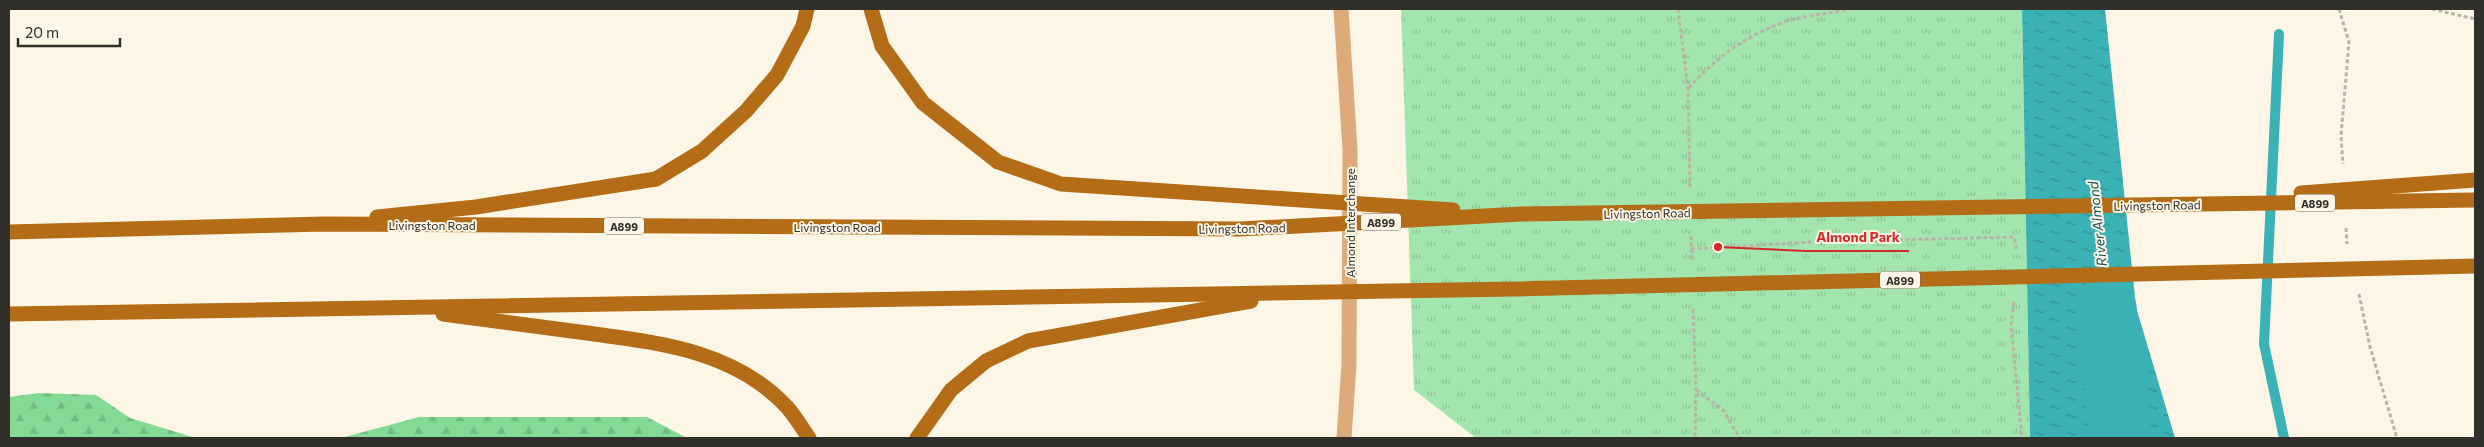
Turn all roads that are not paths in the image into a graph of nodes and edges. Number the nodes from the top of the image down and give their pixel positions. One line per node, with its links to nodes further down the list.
1 (807, 9): 8 (main road)
2 (871, 9): 7 (main road)
3 (1341, 9): 16 (street, Almond Interchange)
4 (2475, 180): 6 (main road)
5 (2475, 200): 6 (main road, Livingston Road / A899)
6 (2155, 205): 7 (main road, Livingston Road / A899)
7 (1522, 214): 8 (main road, Livingston Road / A899)
8 (324, 224): 9 (main road, Livingston Road / A899)
9 (9, 232)
10 (2475, 266): 11 (main road, A899)
11 (1238, 298): 12 (main road, A899); 15 (main road)
12 (395, 307): 13 (main road, A899); 14 (main road, A899)
13 (9, 314)
14 (809, 438)
15 (917, 438)
16 (1344, 438)

